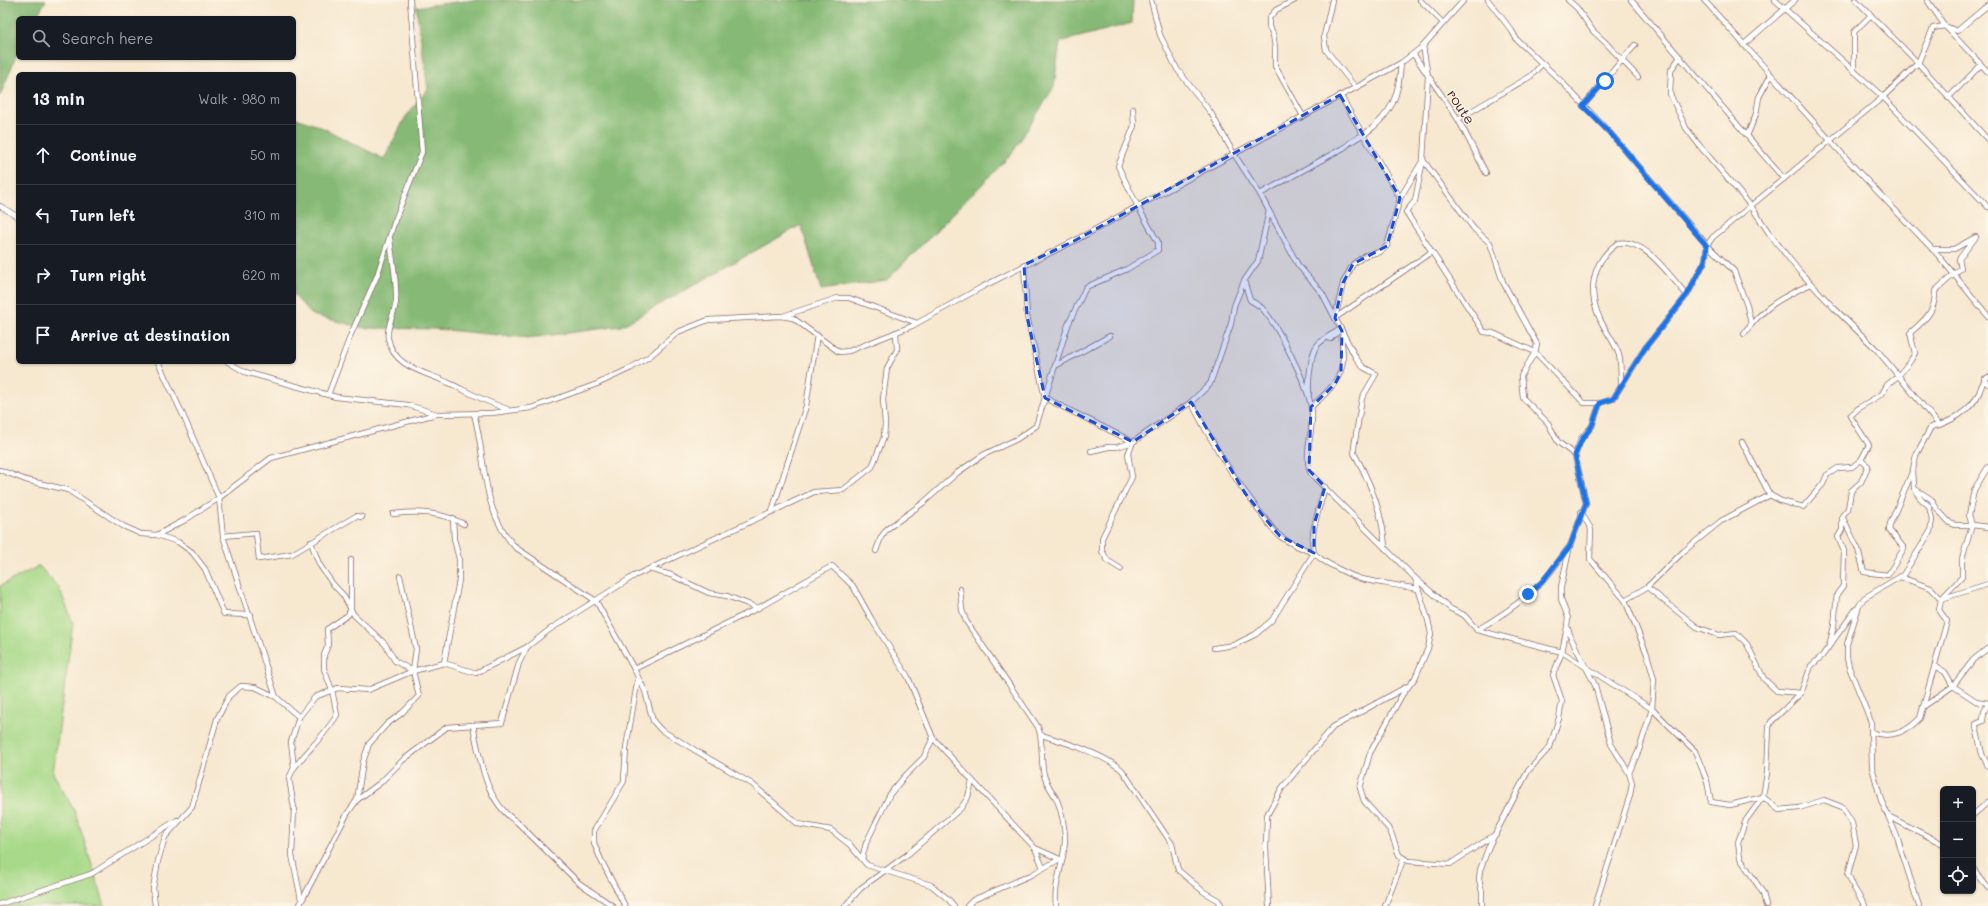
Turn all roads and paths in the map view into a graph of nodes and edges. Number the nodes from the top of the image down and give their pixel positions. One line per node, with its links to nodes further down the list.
1 (410, 0): 59 (street)
2 (1151, 0): 47 (street)
3 (1295, 0): 41 (street)
4 (1332, 0): 35 (street)
5 (1420, 0): 18 (street)
6 (1464, 0): 18 (street)
7 (1488, 0): 28 (street)
8 (1568, 0): 25 (street)
9 (1631, 0): 24 (street)
10 (1704, 0): 21 (street)
11 (1775, 0): 16 (street)
12 (1795, 0): 16 (street)
13 (1856, 0): 17 (street)
14 (1927, 0): 19 (street)
15 (1988, 5): 19 (street)
16 (1784, 9): 21 (street); 30 (street)
17 (1871, 15): 27 (street); 30 (street)
18 (1443, 23): 22 (street)
19 (1945, 26): 27 (street); 29 (street)
20 (1635, 45): 25 (street)
21 (1743, 45): 32 (street)
22 (1423, 46): 23 (street); 33 (street)
23 (1414, 55): 26 (street); 33 (street, route)
24 (1680, 57): 44 (street); 54 (street)
25 (1622, 60): 34 (street); 39 (street)
26 (1401, 63): 35 (street); 43 (street)
27 (1918, 63): 37 (street); 38 (street)
28 (1542, 64): 39 (street); 42 (street)
29 (1981, 65): 31 (street); 38 (street)
30 (1854, 71): 37 (street)
31 (1988, 72)
32 (1771, 75): 44 (street); 46 (street)
33 (1428, 76): 42 (street, route); 48 (street)
34 (1638, 77)
35 (1355, 87): 36 (street)
36 (1340, 95): 41 (street); 43 (street)
37 (1883, 97): 46 (street); 56 (street)
38 (1948, 98): 45 (street)
39 (1583, 106): 60 (street)
40 (1133, 108): 55 (street)
41 (1303, 116): 47 (street)
42 (1458, 118): 49 (street, route)
43 (1363, 134): 51 (street); 52 (street)
44 (1747, 136): 50 (street)
45 (1988, 140)
46 (1830, 141): 50 (street); 61 (street)
47 (1234, 154): 51 (street); 55 (street)
48 (1424, 160): 52 (street); 62 (street); 79 (street)
49 (1486, 173)
50 (1784, 179): 54 (street)
51 (1260, 194): 57 (street)
52 (1400, 198): 70 (street)
53 (0, 206): 58 (street)
54 (1751, 206): 60 (street); 66 (street)
55 (1138, 207): 63 (street); 82 (street)
56 (1988, 207)
57 (1269, 211): 65 (street); 70 (street)
58 (16, 216)
59 (390, 238): 87 (street); 93 (street)
60 (1707, 246): 67 (street); 72 (street)
61 (1932, 249): 64 (street); 64 (street)
62 (1430, 253): 70 (street); 79 (street)
63 (1024, 265): 71 (street); 89 (street)
64 (1953, 276): 69 (street); 83 (street)
65 (1244, 281): 88 (street); 90 (street)
66 (1811, 284): 72 (street); 83 (street)
67 (1687, 295): 86 (street); 86 (street)
68 (781, 316): 71 (street); 76 (street); 93 (street)
69 (1988, 316)
70 (1335, 318): 73 (street)
71 (917, 323): 74 (street)
72 (1751, 324): 75 (street)
73 (1342, 330): 78 (street); 88 (street); 92 (street); 122 (street)
74 (896, 332): 76 (street); 109 (street)
75 (1744, 334)
76 (817, 335): 109 (street)
77 (1110, 336): 82 (street)
78 (1330, 339)
79 (1535, 352): 91 (street); 100 (street)
80 (159, 364): 108 (street)
81 (231, 364): 87 (street)
82 (1055, 366): 89 (street)
83 (1899, 375): 96 (street); 101 (street)
84 (1986, 378): 85 (street); 96 (street)
85 (1988, 384)
86 (1621, 385): 91 (street)
87 (328, 395): 94 (street)
88 (1310, 397): 92 (street)
89 (1045, 398): 97 (street); 123 (street)
90 (1191, 402): 97 (street); 124 (street)
91 (1600, 403): 100 (street)
92 (1311, 407): 105 (street)
93 (509, 410): 95 (street)
94 (437, 414): 95 (street); 108 (street)
95 (474, 414): 137 (street)
96 (1939, 425): 104 (street)
97 (1133, 442): 99 (street); 126 (street)
98 (1742, 442): 107 (street)
99 (1091, 451)
100 (1575, 455): 110 (street)
101 (1861, 460): 107 (street); 112 (street)
102 (1988, 467): 116 (street)
103 (0, 470): 118 (street)
104 (1913, 470): 106 (street); 112 (street)
105 (1325, 487): 122 (street); 124 (street)
106 (1914, 488): 116 (street); 129 (street)
107 (1770, 495): 132 (street)
108 (219, 498): 118 (street); 119 (street)
109 (772, 511): 127 (street)
110 (1581, 512): 121 (street); 136 (street)
111 (393, 514): 114 (street)
112 (1842, 516): 144 (street)
113 (362, 517): 120 (street)
114 (453, 518): 115 (street); 149 (street)
115 (464, 524)
116 (1972, 525): 117 (street); 135 (street)
117 (1988, 527)
118 (157, 534): 141 (street)
119 (223, 536): 120 (street); 141 (street)
120 (311, 542): 139 (street)
121 (1570, 546): 142 (street); 143 (street)
122 (1385, 548): 130 (street)
123 (876, 551)
124 (1314, 553): 134 (street); 146 (street)
125 (351, 560): 139 (street)
126 (1121, 568)
127 (649, 569): 137 (street); 140 (street)
128 (400, 576): 153 (street)
129 (1900, 577): 135 (street); 138 (street)
130 (1415, 578): 134 (street); 143 (street)
131 (1988, 584): 135 (street)
132 (1647, 587): 136 (street); 158 (street)
133 (960, 589): 166 (street)
134 (1418, 589): 155 (street)
135 (1941, 599): 151 (street)
136 (1624, 600): 162 (street)
137 (596, 601): 145 (street); 152 (street)
138 (1859, 606): 144 (street); 165 (street)
139 (351, 608): 153 (street); 157 (street)
140 (758, 608): 152 (street); 167 (street)
141 (251, 615): 159 (street)
142 (1567, 626): 148 (street); 150 (street)
143 (1477, 630): 148 (street)
144 (1829, 646): 158 (street)
145 (527, 647): 149 (street); 164 (street)
146 (1214, 648)
147 (1988, 648): 156 (street)
148 (1562, 652): 150 (street); 178 (street)
149 (444, 663): 153 (street)
150 (1585, 665): 162 (street); 170 (street)
151 (1935, 666): 156 (street); 161 (street)
152 (634, 669): 154 (street)
153 (413, 671): 157 (street); 173 (street)
154 (638, 678): 182 (street); 193 (street)
155 (1410, 685): 181 (street); 199 (street)
156 (1954, 686): 160 (street); 161 (street)
157 (332, 690): 163 (street); 169 (street)
158 (1801, 693): 172 (street)
159 (276, 697): 163 (street); 175 (street)
160 (1988, 704): 168 (street)
161 (1923, 707): 165 (street)
162 (1652, 709): 170 (street); 172 (street)
163 (299, 717): 169 (street)
164 (473, 725): 173 (street); 192 (street)
165 (1871, 732): 177 (street)
166 (1041, 735): 183 (street); 198 (street)
167 (933, 738): 171 (street); 182 (street)
168 (1988, 766)
169 (294, 768): 188 (street)
170 (1629, 773): 202 (street)
171 (972, 781): 180 (street); 185 (street)
172 (1763, 796): 203 (street); 204 (street)
173 (357, 800): 188 (street)
174 (1988, 802): 176 (street)
175 (192, 807): 189 (street); 190 (street)
176 (1976, 812)
177 (1890, 817): 179 (street); 205 (street)
178 (1496, 834): 181 (street); 201 (street)
179 (1940, 842)
180 (1034, 848): 183 (street); 184 (street)
181 (1404, 858): 200 (street)
182 (862, 859): 185 (street)
183 (1060, 860): 184 (street); 197 (street)
184 (1043, 868): 196 (street)
185 (883, 871): 194 (street); 195 (street)
186 (1976, 872): 187 (street)
187 (1988, 888)
188 (301, 899): 191 (street)
189 (0, 904)
190 (155, 906)
191 (299, 906)
192 (613, 906)
193 (626, 906)
194 (845, 906)
195 (954, 906)
196 (967, 906)
197 (1056, 906)
198 (1222, 906)
199 (1269, 906)
200 (1385, 906)
201 (1482, 906)
202 (1595, 906)
203 (1766, 906)
204 (1865, 906)
205 (1919, 906)

